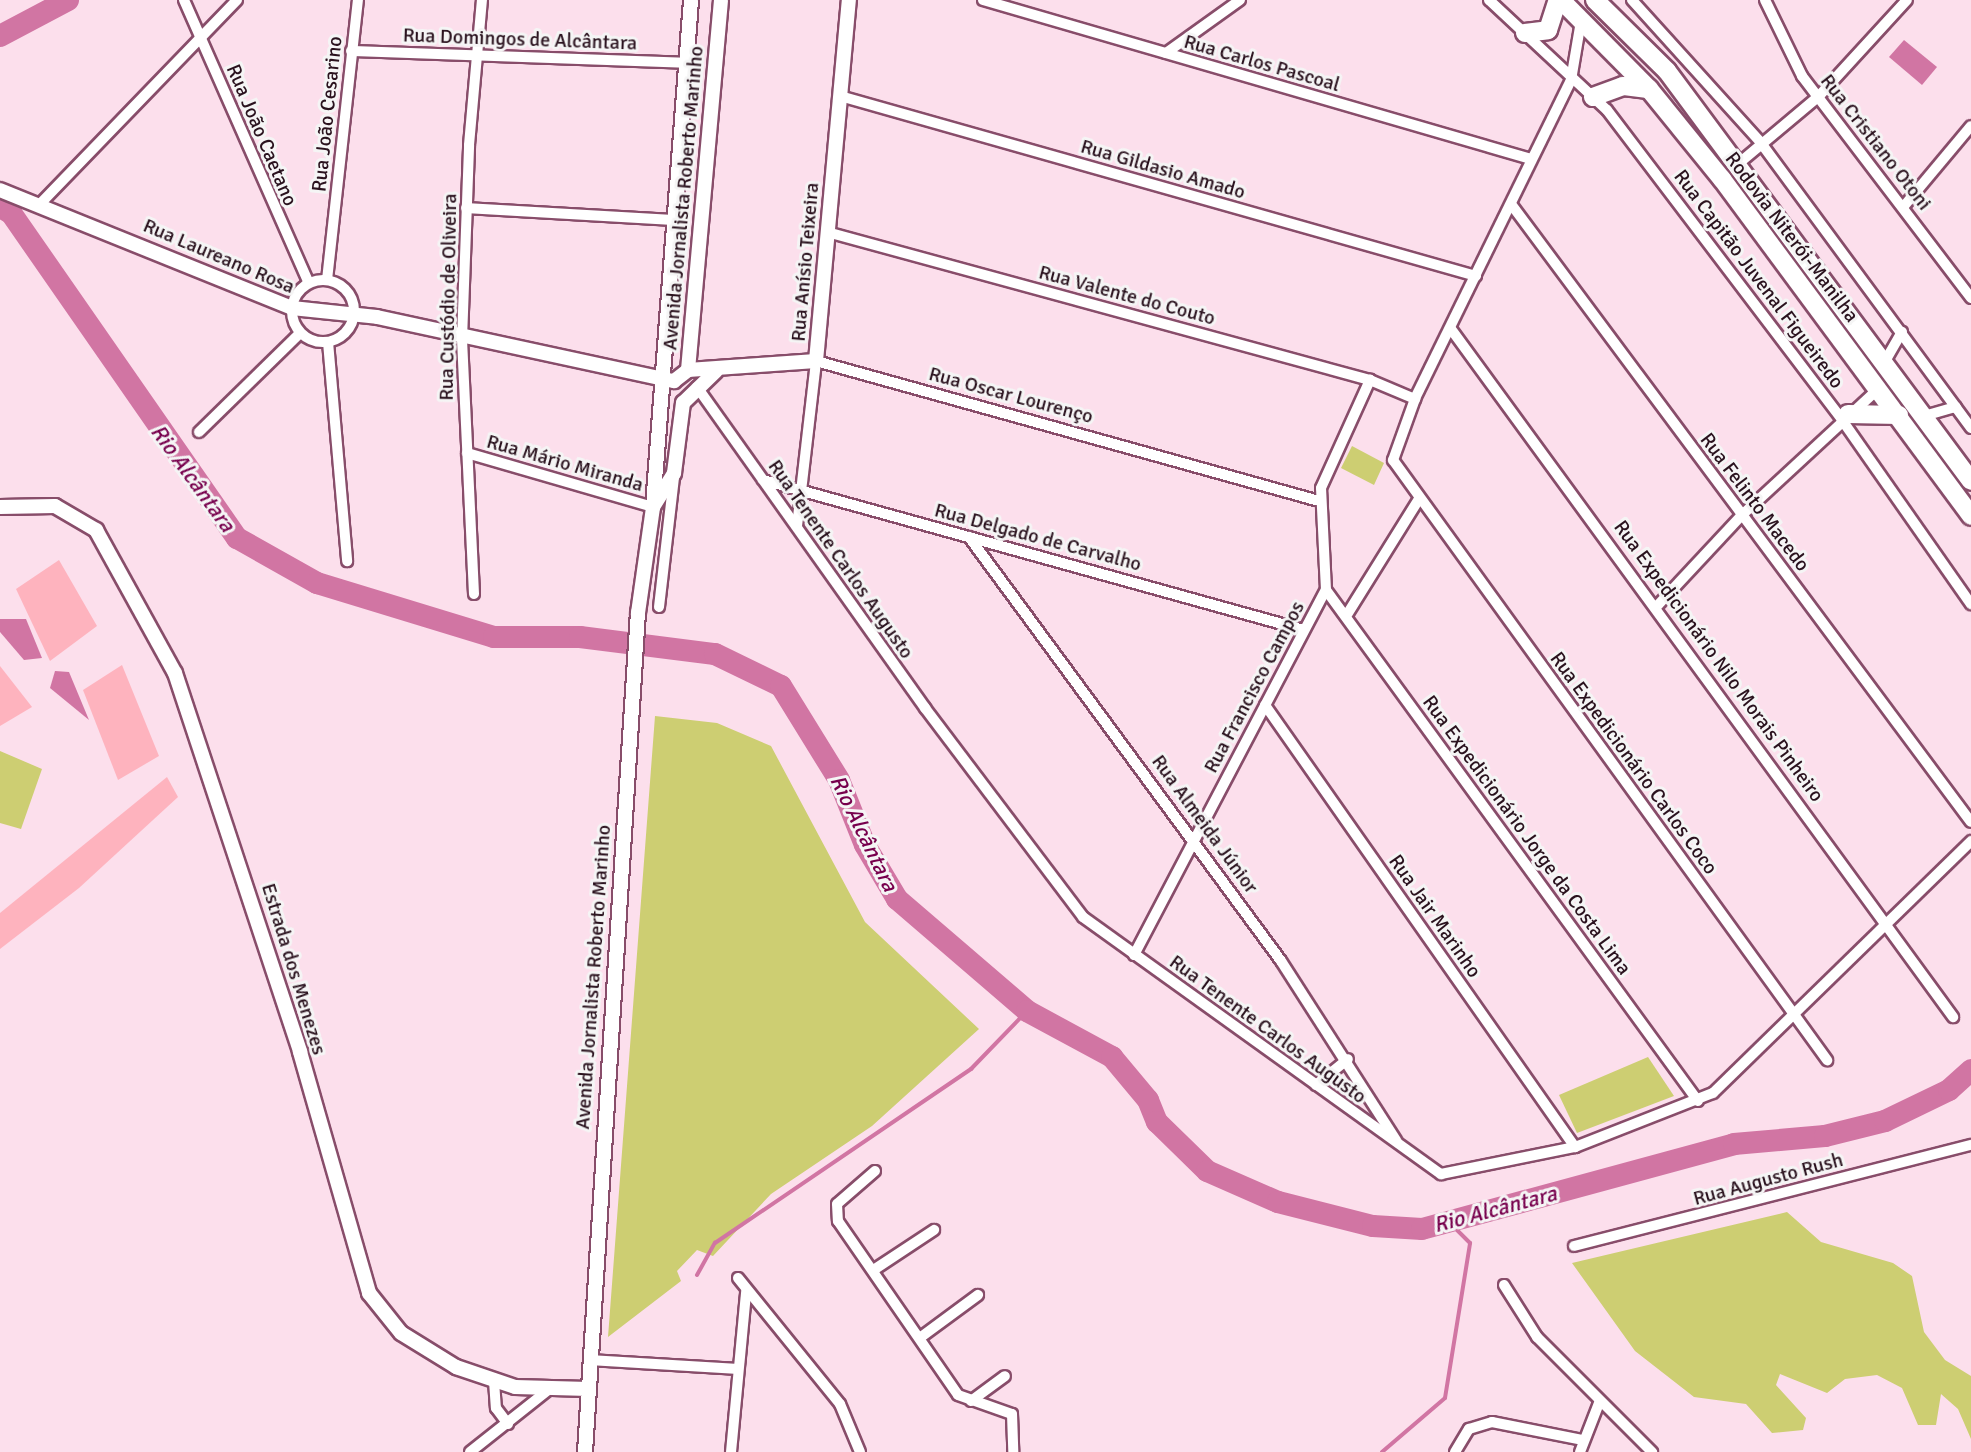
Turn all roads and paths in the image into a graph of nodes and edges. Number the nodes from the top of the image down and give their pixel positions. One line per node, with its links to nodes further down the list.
1 (184, 0): 18 (street, Rua João Caetano)
2 (237, 0): 18 (street)
3 (358, 0): 19 (street, Rua João Cesarino)
4 (482, 0): 21 (street, Rua Custódio de Oliveira)
5 (691, 0): 22 (main road, Avenida Jornalista Roberto Marinho)
6 (721, 0): 38 (main road, Avenida Jornalista Roberto Marinho)
7 (849, 0): 25 (main road, Rua Anísio Teixeira)
8 (983, 0): 20 (street, Rua Carlos Pascoal)
9 (1240, 0): 20 (street)
10 (1489, 0): 17 (street, Rua Capitão Juvenal Figueiredo)
11 (1559, 0): 16 (highway, Rodovia Niterói-Manilha); 17 (highway)
12 (1595, 0): 31 (highway, Rodovia Niterói-Manilha)
13 (1632, 0): 29 (street)
14 (1765, 0): 26 (street, Rua Cristiano Otoni)
15 (1907, 0): 26 (street)
16 (1581, 19): 23 (street); 24 (highway, Rodovia Niterói-Manilha)
17 (1525, 33): 23 (street, Rua Capitão Juvenal Figueiredo)
18 (199, 34): 34 (street); 42 (street, Rua João Caetano)
19 (351, 51): 21 (street, Rua Domingos de Alcântara); 41 (street, Rua João Cesarino)
20 (1166, 53): 30 (street, Rua Carlos Pascoal)
21 (477, 57): 22 (street, Rua Domingos de Alcântara); 36 (street, Rua Custódio de Oliveira)
22 (687, 63): 37 (main road, Avenida Jornalista Roberto Marinho)
23 (1571, 80): 27 (street, Rua Capitão Juvenal Figueiredo); 30 (street)
24 (1649, 89): 27 (highway); 58 (highway, Rodovia Niterói-Manilha)
25 (840, 96): 39 (main road, Rua Anísio Teixeira); 40 (street, Rua Gildasio Amado)
26 (1819, 96): 29 (street); 35 (street, Rua Cristiano Otoni)
27 (1593, 97): 63 (street, Rua Capitão Juvenal Figueiredo)
28 (1971, 126): 35 (street)
29 (1761, 143): 31 (street); 47 (street)
30 (1531, 159): 33 (street)
31 (1738, 164): 52 (highway, Rodovia Niterói-Manilha)
32 (0, 190): 34 (main road, Rua Laureano Rosa)
33 (1511, 204): 40 (street); 75 (street, Rua Felinto Macedo)
34 (39, 205): 44 (main road, Rua Laureano Rosa)
35 (1904, 206): 43 (street, Rua Cristiano Otoni)
36 (466, 208): 37 (street); 49 (street, Rua Custódio de Oliveira)
37 (673, 220): 38 (main road); 56 (main road, Avenida Jornalista Roberto Marinho)
38 (701, 222): 53 (main road, Avenida Jornalista Roberto Marinho)
39 (827, 232): 51 (main road, Rua Anísio Teixeira); 55 (street, Rua Valente do Couto)
40 (1476, 276): 46 (street)
41 (327, 280): 42 (street); 45 (street)
42 (309, 283): 44 (street)
43 (1971, 298)
44 (292, 308): 45 (main road, Rua Laureano Rosa); 48 (street)
45 (354, 317): 49 (main road, Rua Laureano Rosa); 50 (street)
46 (1451, 329): 59 (street); 83 (street, Rua Expedicionário Nilo Morais Pinheiro)
47 (1902, 332): 52 (street); 60 (street)
48 (300, 333): 50 (street); 65 (street)
49 (462, 339): 56 (main road, Rua Laureano Rosa); 66 (street, Rua Custódio de Oliveira)
50 (328, 342): 79 (street)
51 (816, 361): 54 (main road, Rua Oscar Lourenço); 70 (street, Rua Anísio Teixeira); 72 (street, Rua Oscar Lourenço)
52 (1884, 363): 62 (highway, Rodovia Niterói-Manilha)
53 (688, 370): 54 (main road, Rua Oscar Lourenço); 56 (main road, Avenida Jornalista Roberto Marinho)
54 (716, 371): 57 (main road, Avenida Jornalista Roberto Marinho)
55 (1370, 380): 59 (street, Rua Valente do Couto); 72 (street, Rua Francisco Campos)
56 (663, 384): 74 (main road, Avenida Jornalista Roberto Marinho)
57 (697, 387): 67 (main road, Avenida Jornalista Roberto Marinho); 68 (street, Rua Tenente Carlos Augusto)
58 (1879, 388): 61 (highway, Rodovia Niterói-Manilha); 63 (street)
59 (1415, 399): 71 (street, Rua Expedicionário Carlos Coco)
60 (1956, 407): 62 (street); 64 (street)
61 (1899, 415): 63 (highway); 76 (highway, Rodovia Niterói-Manilha)
62 (1924, 416): 69 (highway, Rodovia Niterói-Manilha)
63 (1845, 417): 75 (street); 82 (street, Rua Capitão Juvenal Figueiredo)
64 (1971, 428)
65 (199, 432)
66 (467, 453): 74 (street, Rua Mário Miranda); 81 (street, Rua Custódio de Oliveira)
67 (674, 473): 74 (main road, Avenida Jornalista Roberto Marinho); 84 (street, Avenida Jornalista Roberto Marinho)
68 (762, 480): 70 (street, Rua Delgado de Carvalho); 77 (street, Rua Tenente Carlos Augusto)
69 (1971, 481)
70 (803, 491): 77 (street, Rua Anísio Teixeira); 78 (street, Rua Delgado de Carvalho)
71 (1419, 499): 85 (street); 93 (street, Rua Expedicionário Carlos Coco)
72 (1319, 501): 80 (street, Rua Francisco Campos)
73 (0, 507): 114 (main road, Estrada dos Menezes)
74 (653, 507): 111 (main road, Avenida Jornalista Roberto Marinho)
75 (1742, 515): 83 (street); 88 (street, Rua Felinto Macedo)
76 (1971, 516)
77 (797, 526): 92 (street, Rua Tenente Carlos Augusto)
78 (969, 537): 86 (street, Rua Delgado de Carvalho); 89 (street, Rua Almeida Júnior)
79 (347, 561)
80 (1326, 590): 85 (street, Rua Expedicionário Jorge da Costa Lima); 86 (street, Rua Francisco Campos)
81 (474, 594)
82 (1971, 604)
83 (1658, 605): 91 (street, Rua Expedicionário Nilo Morais Pinheiro)
84 (659, 607)
85 (1348, 613): 98 (street, Rua Expedicionário Jorge da Costa Lima)
86 (1304, 630): 87 (street, Rua Francisco Campos)
87 (1265, 705): 89 (street, Rua Francisco Campos); 101 (street, Rua Jair Marinho)
88 (1971, 822)
89 (1194, 839): 92 (street, Rua Francisco Campos); 95 (street, Rua Almeida Júnior)
90 (1971, 841): 91 (street, Rua Tenente Carlos Augusto)
91 (1888, 924): 93 (street, Rua Tenente Carlos Augusto); 94 (street, Rua Expedicionário Nilo Morais Pinheiro)
92 (1134, 955): 97 (street, Rua Tenente Carlos Augusto)
93 (1797, 1017): 96 (street, Rua Expedicionário Carlos Coco); 98 (street, Rua Tenente Carlos Augusto)
94 (1953, 1017)
95 (1348, 1059): 97 (street); 99 (street, Rua Almeida Júnior)
96 (1827, 1060)
97 (1316, 1085): 99 (street, Rua Tenente Carlos Augusto)
98 (1698, 1101): 101 (street, Rua Tenente Carlos Augusto)
99 (1397, 1142): 101 (street, Rua Tenente Carlos Augusto)
100 (1971, 1145): 104 (street, Rua Augusto Rush)
101 (1575, 1147)
102 (875, 1171): 105 (street)
103 (934, 1230): 105 (street)
104 (1574, 1246)
105 (875, 1269): 110 (street)
106 (738, 1278): 108 (street)
107 (1504, 1285): 118 (street)
108 (746, 1292): 112 (street); 124 (street)
109 (978, 1295): 110 (street)
110 (921, 1337): 117 (street)
111 (590, 1360): 112 (street); 115 (main road, Avenida Jornalista Roberto Marinho)
112 (738, 1369): 123 (street)
113 (1005, 1376): 117 (street)
114 (494, 1381): 116 (main road, Estrada dos Menezes); 119 (street)
115 (589, 1389): 116 (main road, Estrada dos Menezes); 122 (main road, Avenida Jornalista Roberto Marinho)
116 (547, 1391): 119 (street)
117 (971, 1401): 125 (street)
118 (1599, 1403): 120 (street); 128 (street)
119 (508, 1424): 121 (street)
120 (1583, 1440): 126 (street); 127 (street)
121 (470, 1452)
122 (585, 1452)
123 (731, 1452)
124 (860, 1452)
125 (1013, 1452)
126 (1455, 1452)
127 (1580, 1452)
128 (1652, 1452)

